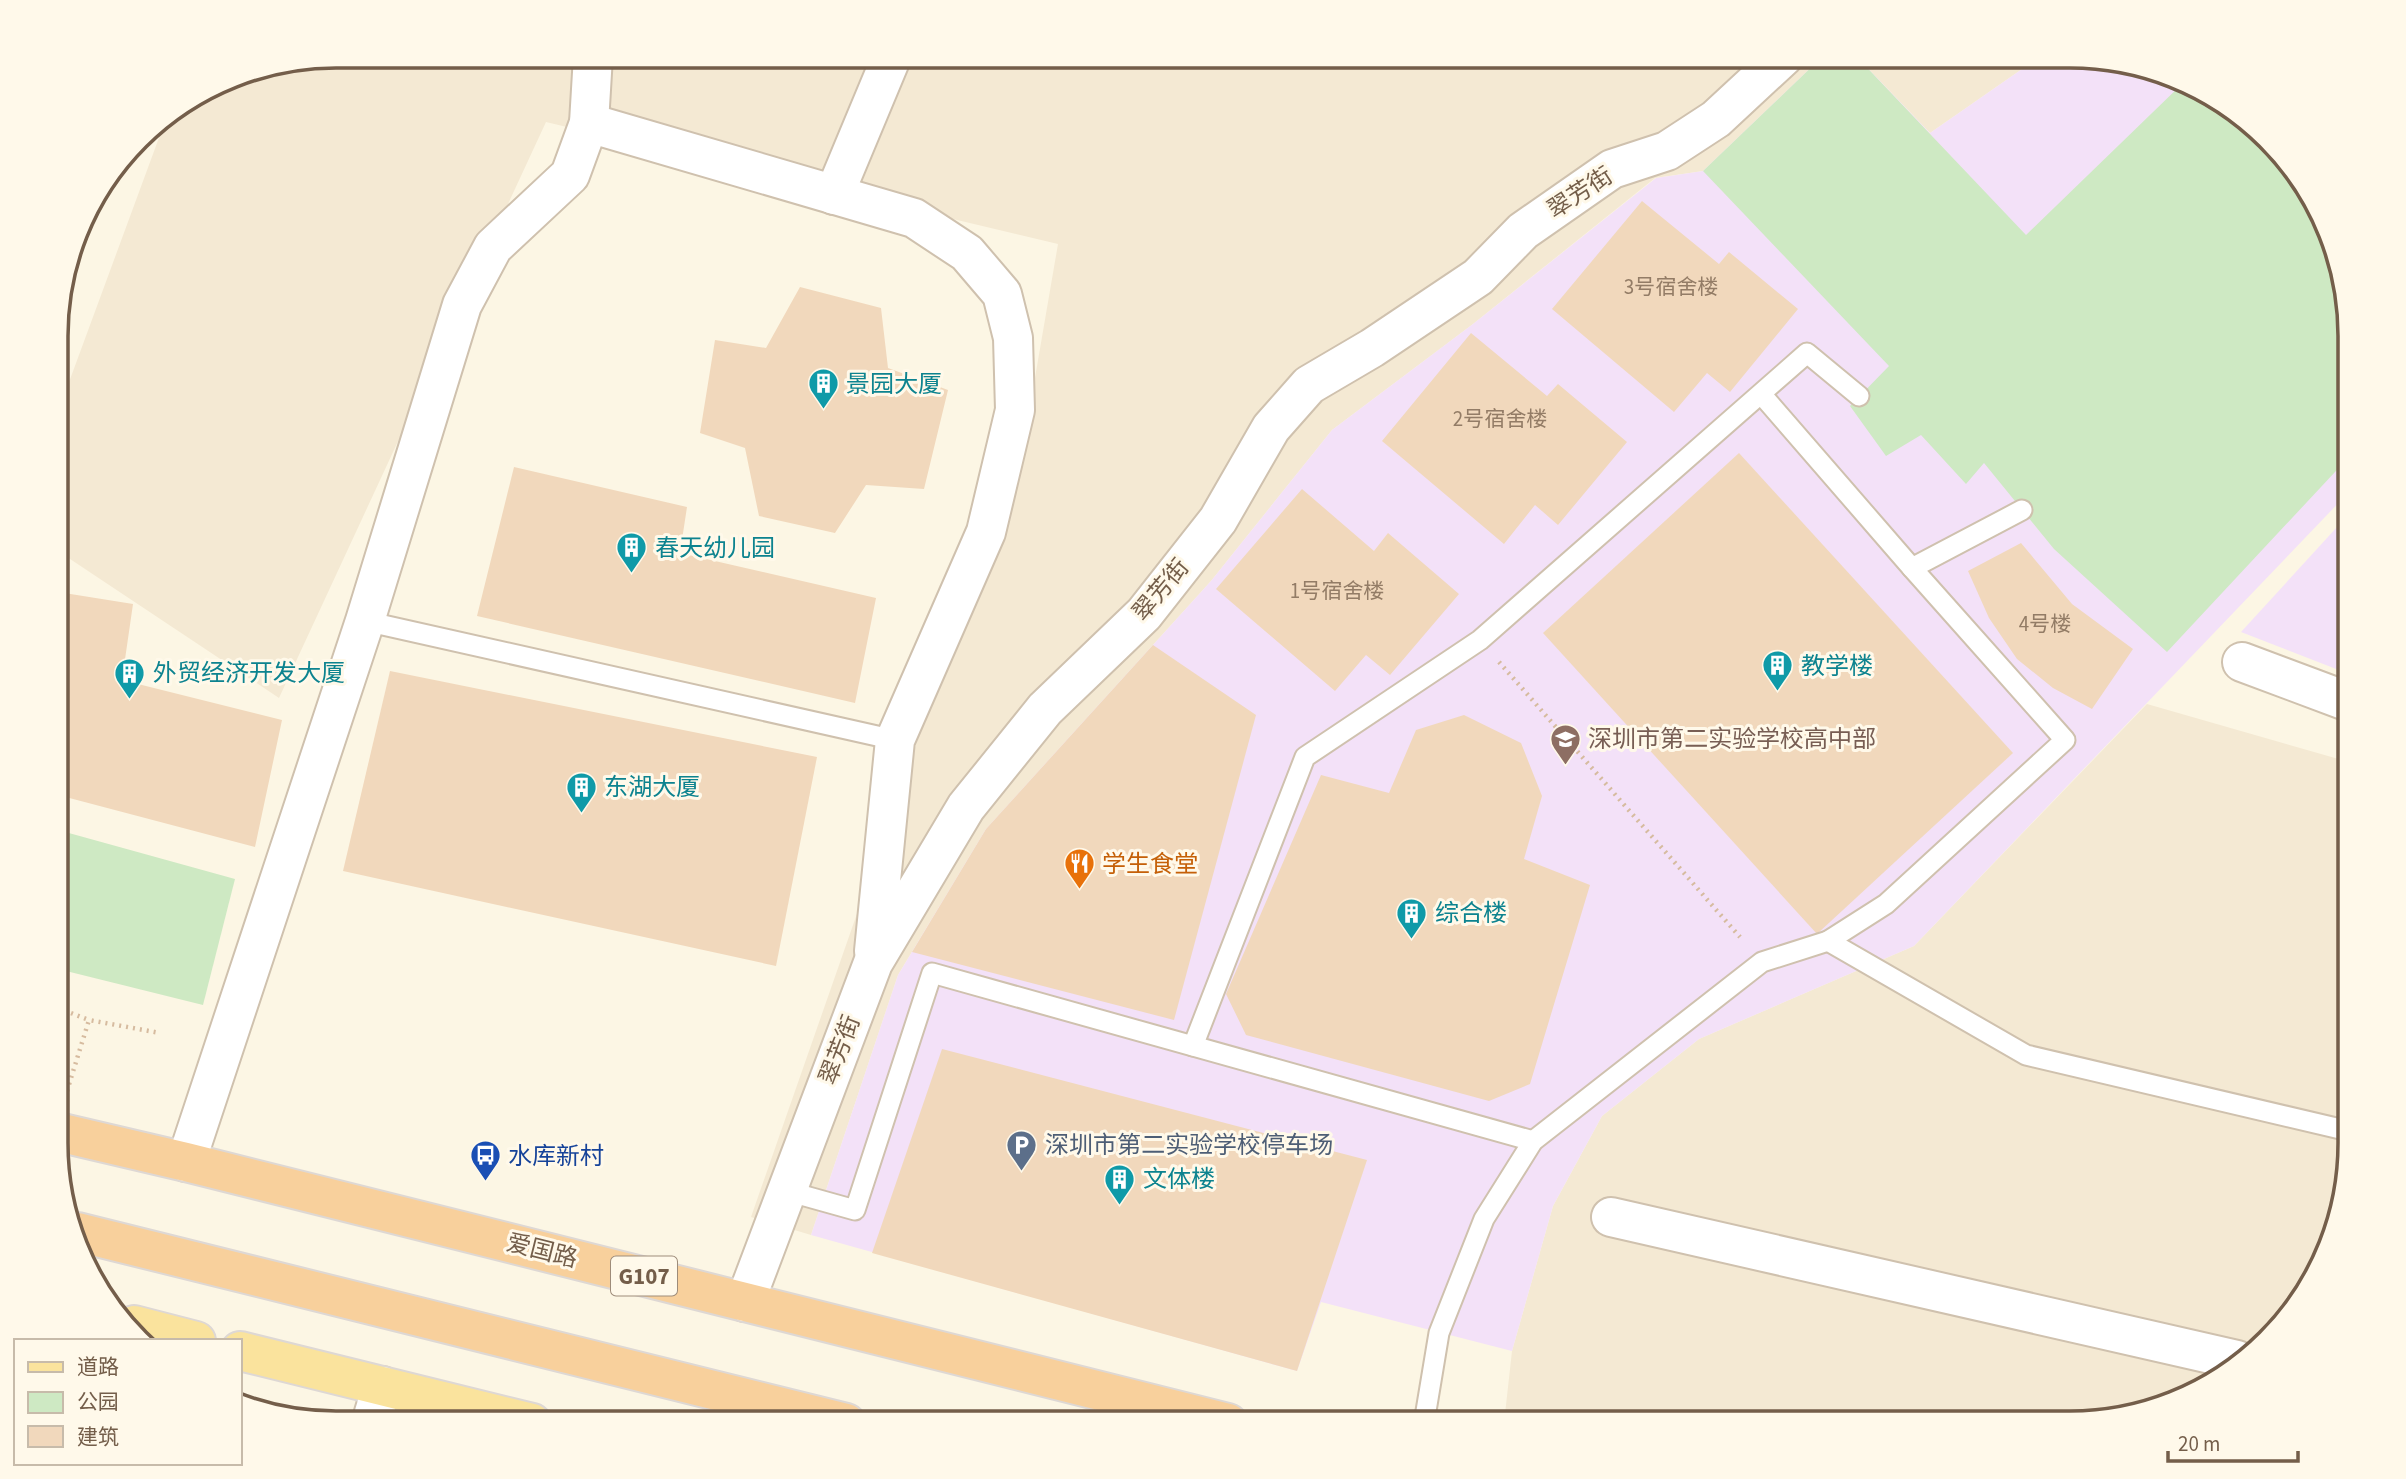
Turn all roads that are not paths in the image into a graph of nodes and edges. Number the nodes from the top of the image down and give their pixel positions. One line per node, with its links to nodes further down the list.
1 (592, 68): 4 (street)
2 (887, 68): 5 (street)
3 (1771, 68): 15 (street, 翠芳街)
4 (589, 123): 5 (street); 10 (street)
5 (834, 195): 13 (street)
6 (1762, 395): 7 (lane); 9 (lane); 16 (lane)
7 (1859, 396)
8 (2022, 510): 9 (lane)
9 (1912, 568): 14 (lane)
10 (365, 621): 13 (lane); 20 (street)
11 (2242, 662): 12 (street)
12 (2338, 698)
13 (895, 740): 15 (street)
14 (1828, 941): 17 (lane); 19 (lane)
15 (873, 963): 21 (street, 翠芳街)
16 (1193, 1046): 19 (lane); 21 (lane)
17 (2338, 1128)
18 (68, 1134): 20 (highway, 爱国路 / G107)
19 (1533, 1141): 34 (lane)
20 (186, 1162): 24 (highway, 爱国路 / G107)
21 (787, 1191): 24 (street, 翠芳街)
22 (1611, 1217): 28 (street)
23 (84, 1234): 32 (highway)
24 (744, 1302): 33 (highway, 爱国路 / G107)
25 (143, 1327): 26 (main road)
26 (188, 1339)
27 (242, 1351): 29 (main road)
28 (2228, 1358)
29 (382, 1386): 30 (street); 31 (main road)
30 (375, 1411)
31 (483, 1411)
32 (798, 1411)
33 (1180, 1411)
34 (1426, 1411)

